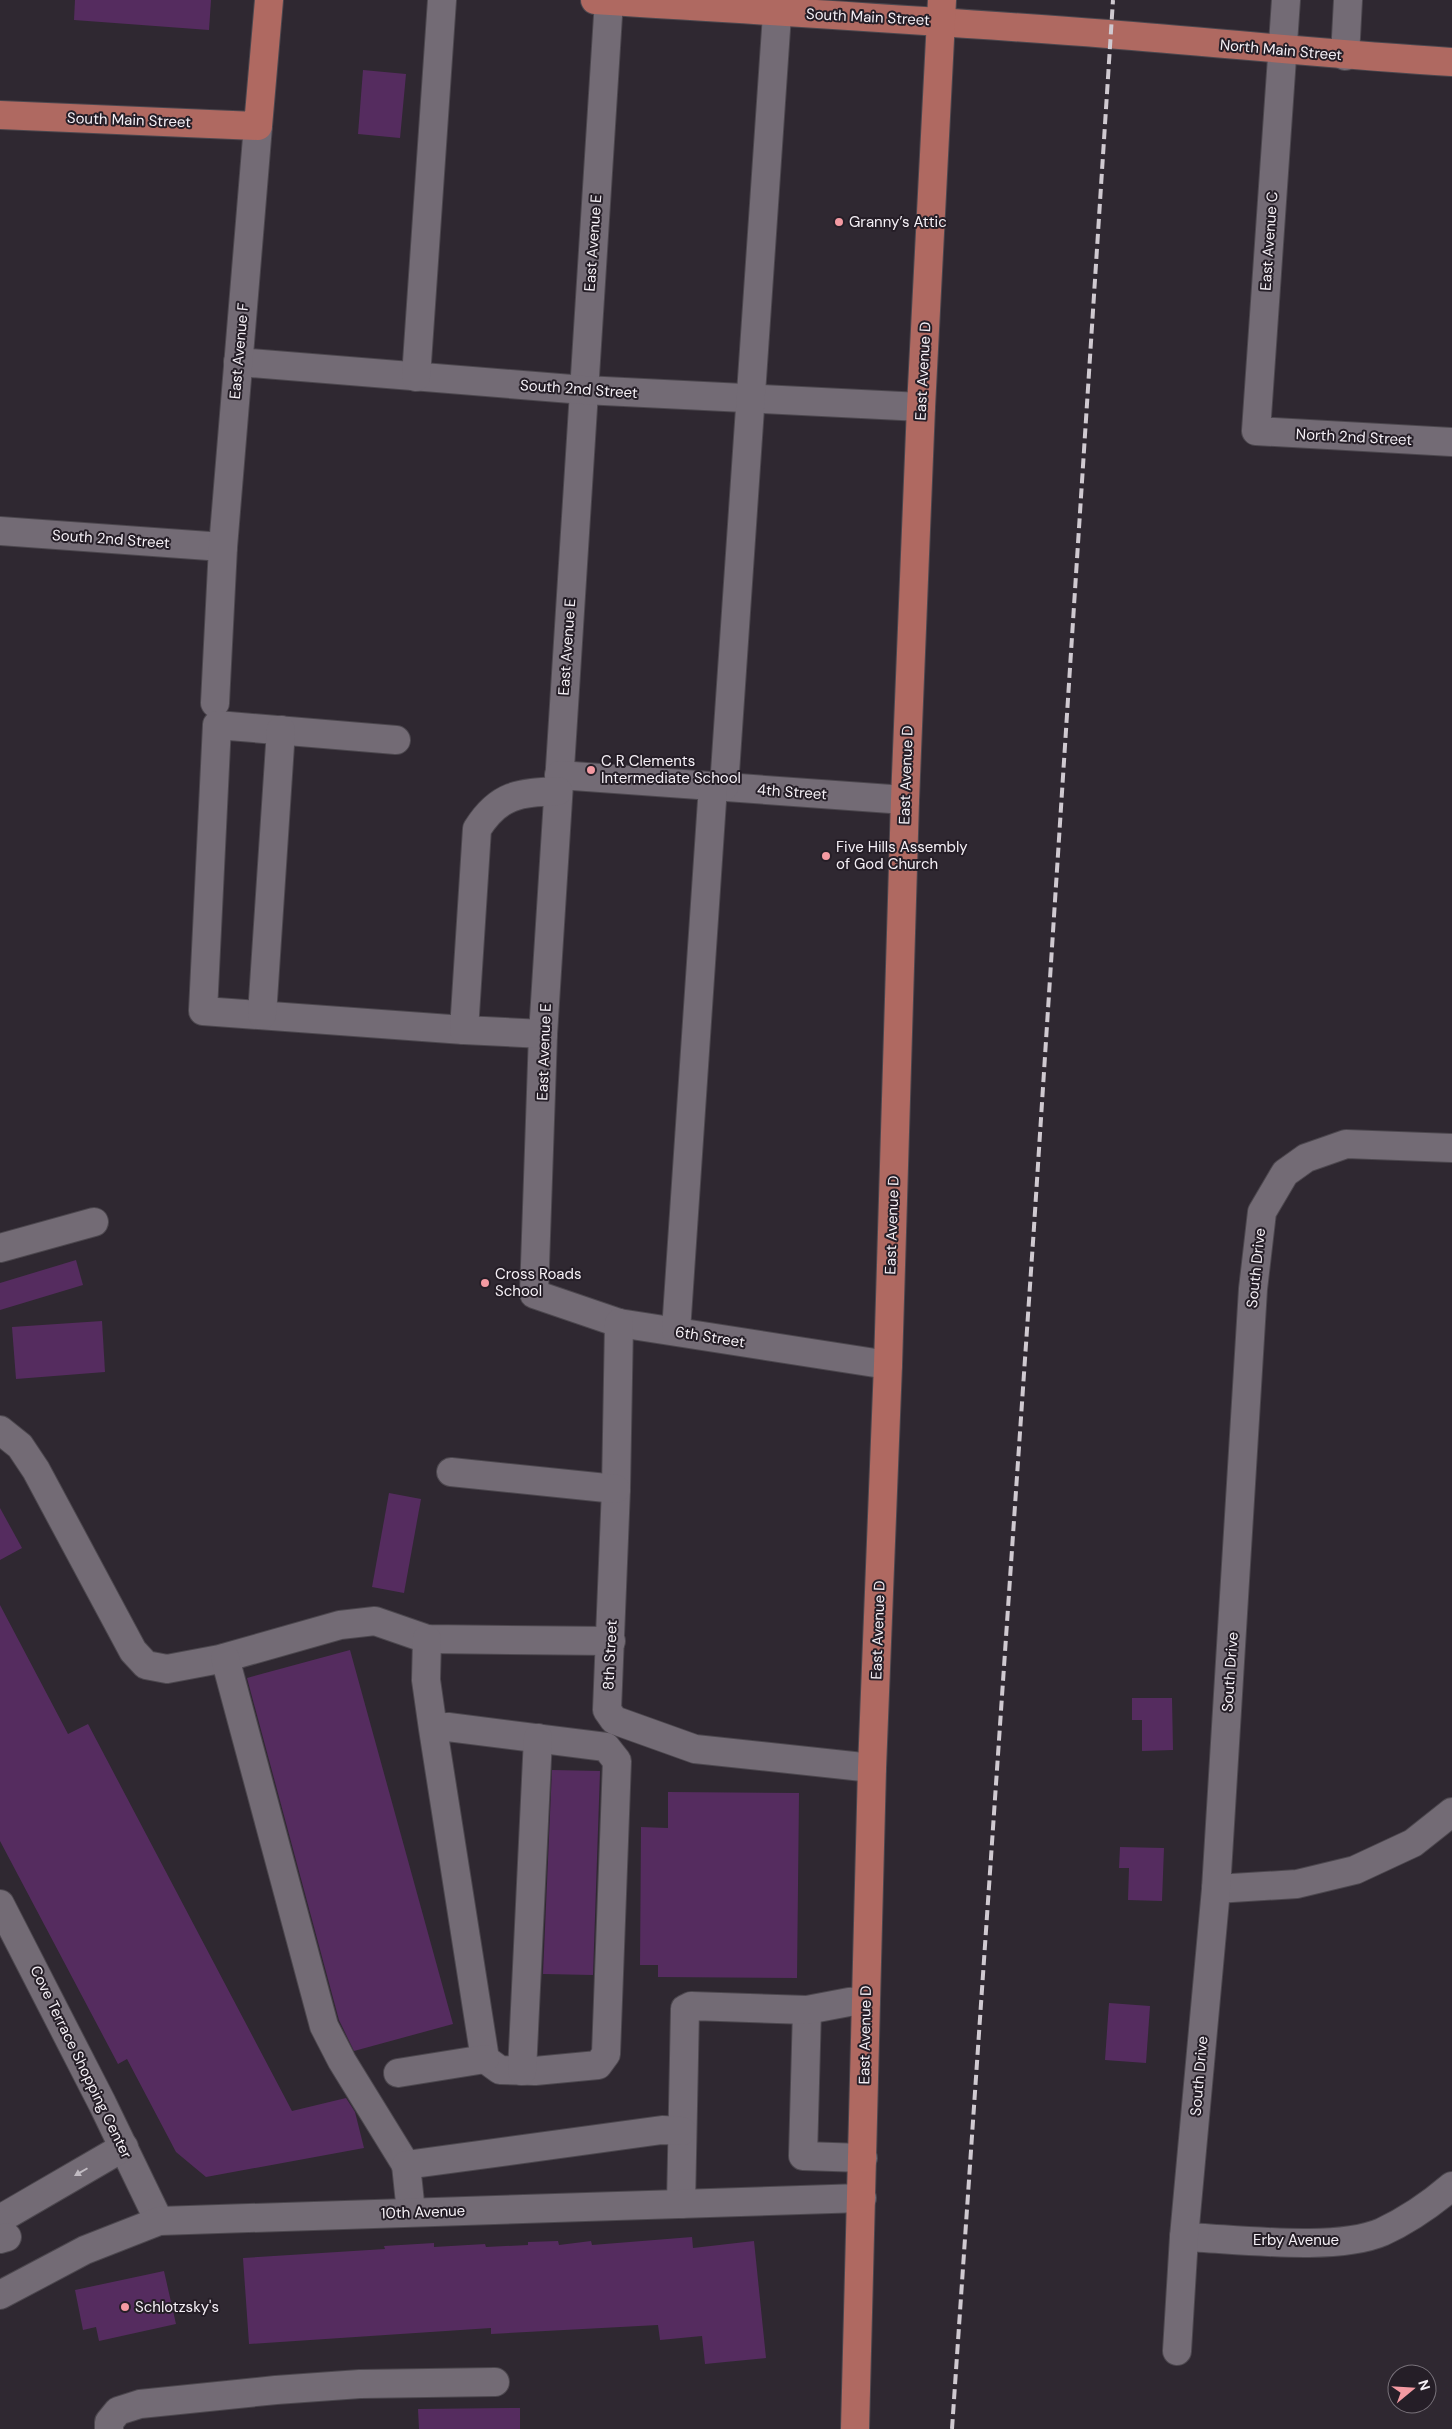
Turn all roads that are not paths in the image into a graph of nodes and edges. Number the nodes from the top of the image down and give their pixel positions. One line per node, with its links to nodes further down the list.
1 (269, 0): 13 (main road, East Avenue F)
2 (442, 0): 15 (street)
3 (604, 0): 6 (main road, South Main Street); 16 (street, East Avenue E)
4 (1286, 0): 9 (street, East Avenue C)
5 (1348, 0): 10 (street)
6 (778, 6): 7 (main road, South Main Street); 17 (street)
7 (942, 11): 8 (main road, South Main Street); 18 (main road, East Avenue D)
8 (1110, 34): 9 (main road, North Main Street)
9 (1282, 50): 10 (main road, North Main Street); 19 (street, East Avenue C)
10 (1345, 56): 11 (main road, North Main Street)
11 (1452, 62)
12 (0, 115): 13 (main road, South Main Street)
13 (258, 126): 14 (street, East Avenue F)
14 (238, 362): 15 (street, South 2nd Street); 22 (street, East Avenue F)
15 (416, 378): 16 (street, South 2nd Street)
16 (584, 390): 17 (street, South 2nd Street); 26 (street, East Avenue E)
17 (751, 399): 18 (street, South 2nd Street); 27 (street)
18 (921, 407): 28 (main road, East Avenue D)
19 (1256, 431): 20 (street, North 2nd Street)
20 (1452, 442)
21 (0, 531): 22 (street, South 2nd Street)
22 (223, 547): 23 (street, East Avenue F)
23 (215, 703)
24 (281, 730): 25 (street); 29 (street); 29 (street)
25 (396, 740)
26 (559, 783): 27 (street, 4th Street); 30 (street, 4th Street); 31 (street, East Avenue E)
27 (718, 787): 28 (street, 4th Street); 37 (street)
28 (905, 800): 38 (main road, East Avenue D)
29 (262, 1016): 30 (street)
30 (464, 1030): 31 (street)
31 (543, 1034): 35 (street, East Avenue E)
32 (1452, 1148): 49 (street, South Drive)
33 (94, 1222): 34 (street)
34 (0, 1248)
35 (534, 1294): 36 (street, 6th Street)
36 (619, 1323): 37 (street, 6th Street); 41 (street, 8th Street)
37 (676, 1331): 38 (street, 6th Street)
38 (888, 1365): 47 (main road, East Avenue D)
39 (0, 1430): 44 (street)
40 (451, 1472): 41 (street)
41 (616, 1489): 43 (street, 8th Street)
42 (427, 1639): 43 (street); 44 (street); 45 (street)
43 (611, 1641): 47 (street, 8th Street)
44 (226, 1658): 59 (street)
45 (433, 1729): 46 (street); 53 (street)
46 (538, 1738): 54 (street); 54 (street)
47 (872, 1768): 51 (main road, East Avenue D)
48 (1452, 1812): 49 (street)
49 (1216, 1888): 66 (street, South Drive)
50 (0, 1904): 57 (street, Cove Terrace Shopping Center)
51 (866, 2002): 52 (street); 58 (main road, East Avenue D)
52 (807, 2010): 56 (street); 58 (street)
53 (485, 2059): 54 (street); 55 (street)
54 (522, 2071)
55 (398, 2074)
56 (682, 2131): 59 (street); 62 (street)
57 (124, 2147): 64 (street, Cove Terrace Shopping Center); 65 (street, one-way to 65)
58 (863, 2158): 61 (main road, East Avenue D)
59 (406, 2165): 63 (street)
60 (1452, 2186): 66 (street, Erby Avenue)
61 (862, 2198): 62 (street, 10th Avenue); 71 (main road, East Avenue D)
62 (681, 2204): 63 (street, 10th Avenue)
63 (411, 2212): 64 (street, 10th Avenue)
64 (159, 2221): 67 (street, 10th Avenue)
65 (6, 2232)
66 (1184, 2237): 68 (street, South Drive)
67 (0, 2295)
68 (1178, 2351)
69 (495, 2382): 70 (street)
70 (109, 2429)
71 (855, 2429)

